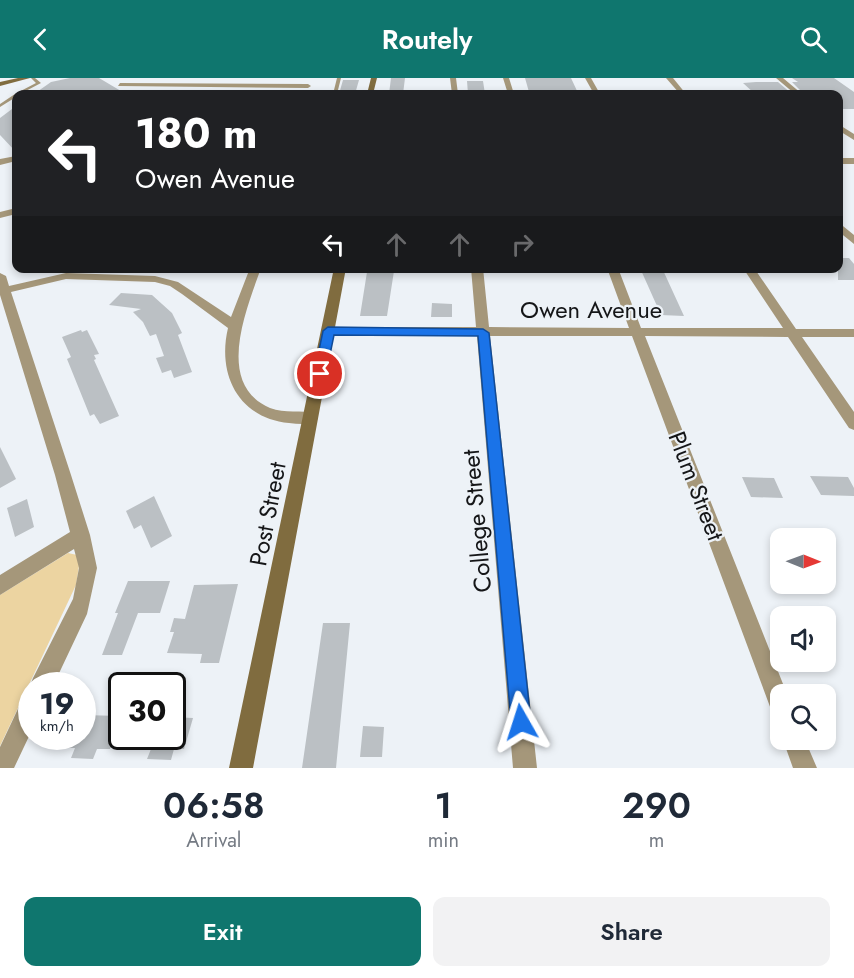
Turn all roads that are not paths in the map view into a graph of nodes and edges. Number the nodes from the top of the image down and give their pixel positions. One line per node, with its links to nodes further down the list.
1 (23, 78): 6 (main road)
2 (33, 78): 9 (lane)
3 (312, 78): 8 (street)
4 (669, 78): 11 (street)
5 (779, 78): 12 (street)
6 (0, 84)
7 (120, 85): 8 (street)
8 (308, 86): 10 (street)
9 (26, 90)
10 (306, 90)
11 (680, 90)
12 (794, 90)
13 (843, 230): 14 (street)
14 (854, 241)
15 (254, 273): 21 (street)
16 (339, 273): 22 (main road, Post Street)
17 (477, 273): 24 (street, College Street)
18 (614, 273): 23 (street, Plum Street)
19 (751, 273): 25 (street)
20 (3, 289): 21 (street); 29 (street)
21 (234, 326): 27 (street)
22 (328, 331): 24 (street, Owen Avenue); 27 (main road, Post Street)
23 (637, 332): 24 (street, Owen Avenue); 25 (street, Owen Avenue); 32 (street, Plum Street)
24 (483, 333): 37 (street, College Street)
25 (792, 333): 26 (street, Owen Avenue); 28 (street)
26 (854, 333)
27 (311, 418): 36 (main road, Post Street)
28 (854, 424)
29 (81, 536): 30 (street); 31 (street)
30 (0, 586)
31 (48, 672)
32 (772, 684)
33 (18, 734): 35 (street)
34 (798, 750): 38 (street)
35 (2, 768)
36 (241, 768)
37 (525, 768)
38 (805, 768)

